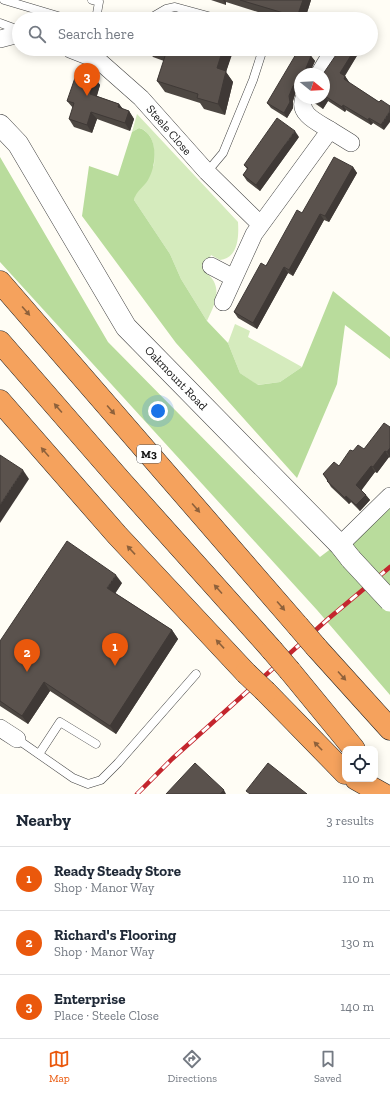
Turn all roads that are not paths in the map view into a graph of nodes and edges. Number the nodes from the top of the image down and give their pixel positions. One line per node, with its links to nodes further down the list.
1 (4, 0): 4 (lane)
2 (92, 0): 5 (lane)
3 (172, 4): 6 (lane); 7 (lane)
4 (44, 12)
5 (97, 12)
6 (160, 12)
7 (197, 12)
8 (0, 23): 9 (lane)
9 (12, 27)
10 (12, 36): 11 (street)
11 (0, 39)
12 (98, 56): 20 (street, Steele Close)
13 (261, 56): 20 (lane)
14 (335, 56): 15 (street)
15 (324, 68)
16 (302, 104): 18 (street)
17 (0, 125): 29 (street, Oakmount Road)
18 (330, 130): 19 (street); 21 (street)
19 (351, 143)
20 (207, 172): 21 (street, Steele Close)
21 (260, 224): 23 (street)
22 (211, 266): 23 (street)
23 (232, 277): 25 (street)
24 (0, 282): 33 (highway, M3, one-way to 33, bridge)
25 (222, 302)
26 (0, 342): 36 (highway, one-way to 26, bridge)
27 (0, 401): 38 (highway, one-way to 27, bridge)
28 (390, 496): 29 (street)
29 (346, 552): 30 (street, Oakmount Road, bridge)
30 (390, 601)
31 (196, 674): 37 (lane)
32 (0, 728): 34 (street)
33 (390, 729)
34 (17, 739): 37 (lane)
35 (96, 744): 37 (lane)
36 (352, 746)
37 (38, 754)
38 (342, 770)
39 (378, 779): 41 (highway)
40 (361, 782): 42 (highway)
41 (390, 793)
42 (383, 794)

